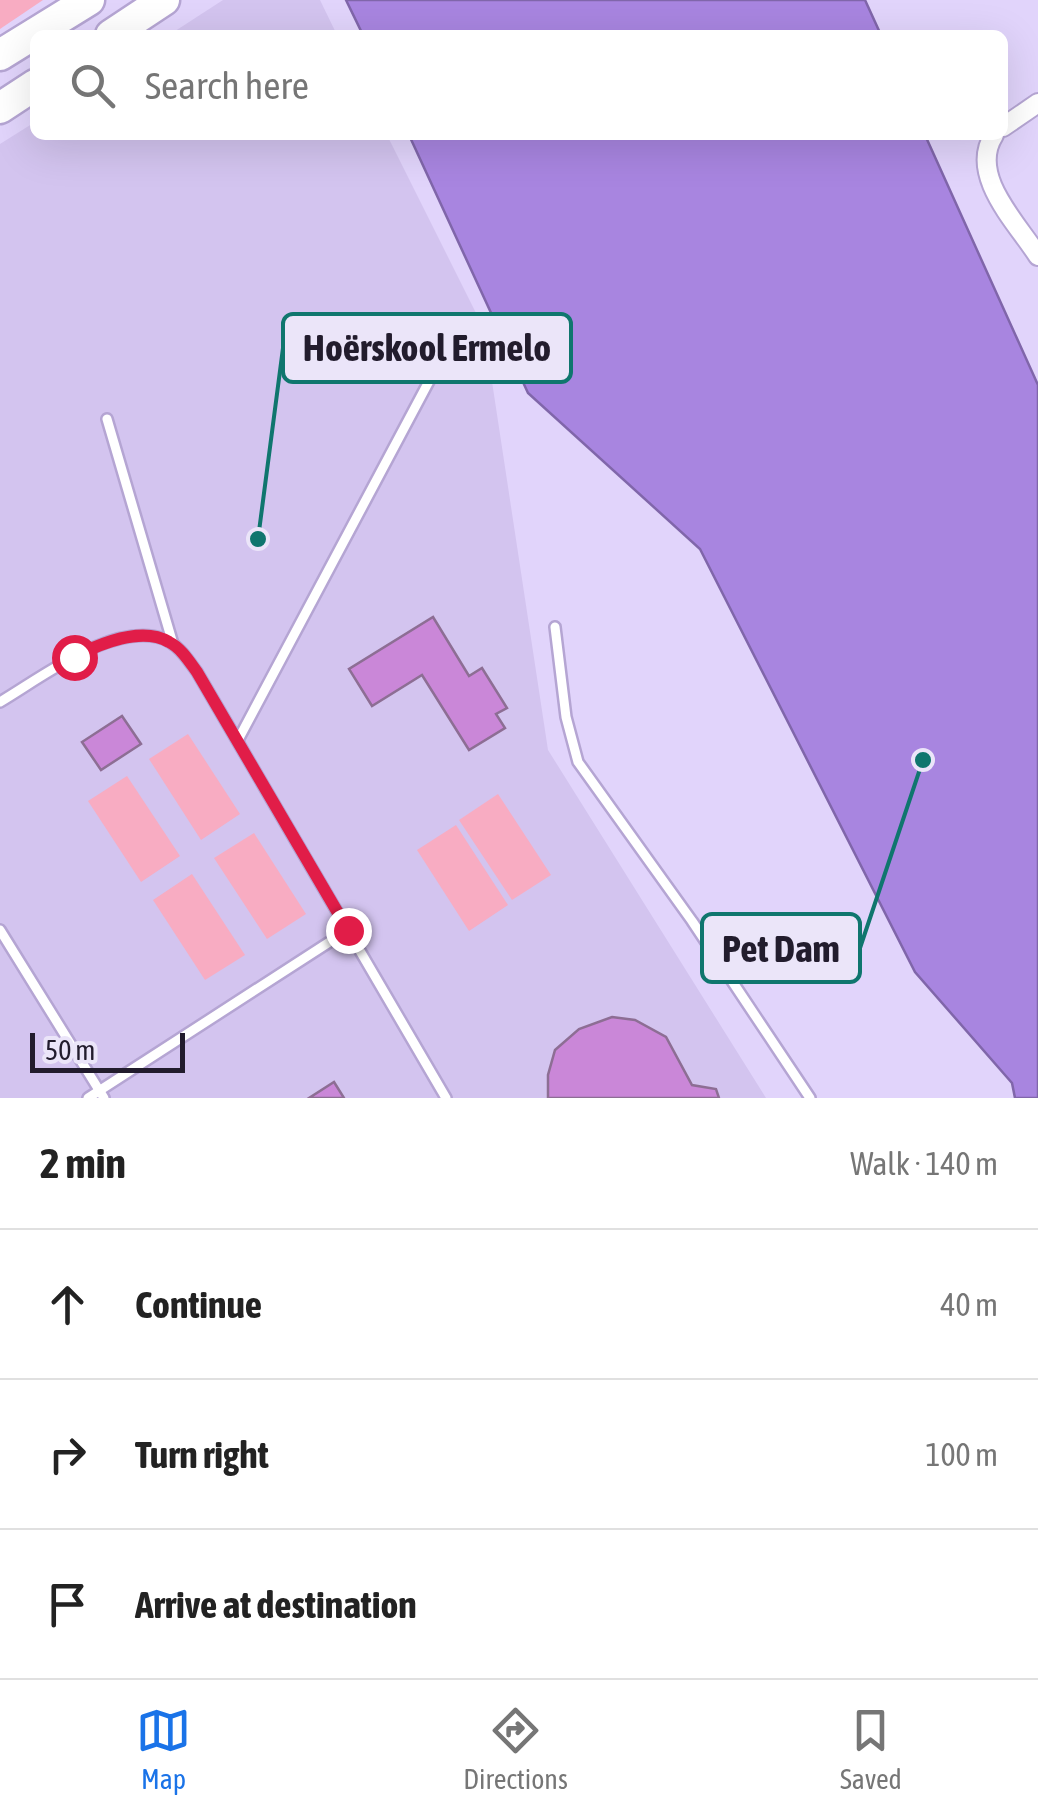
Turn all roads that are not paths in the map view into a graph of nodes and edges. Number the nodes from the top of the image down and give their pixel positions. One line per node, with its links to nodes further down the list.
1 (89, 0): 3 (highway)
2 (164, 0): 4 (highway)
3 (40, 30)
4 (119, 30)
5 (30, 36): 6 (highway)
6 (0, 55)
7 (30, 88): 9 (highway)
8 (1038, 102): 10 (street)
9 (0, 108)
10 (1008, 123)
11 (992, 140): 12 (street)
12 (1038, 256)
13 (435, 370): 18 (lane)
14 (107, 419): 16 (lane)
15 (555, 627): 24 (lane)
16 (173, 644): 17 (lane); 18 (lane)
17 (0, 702)
18 (238, 740): 20 (lane)
19 (0, 930): 21 (lane)
20 (348, 930): 21 (lane); 23 (lane)
21 (102, 1094): 22 (lane)
22 (88, 1098)
23 (446, 1098)
24 (810, 1098)

